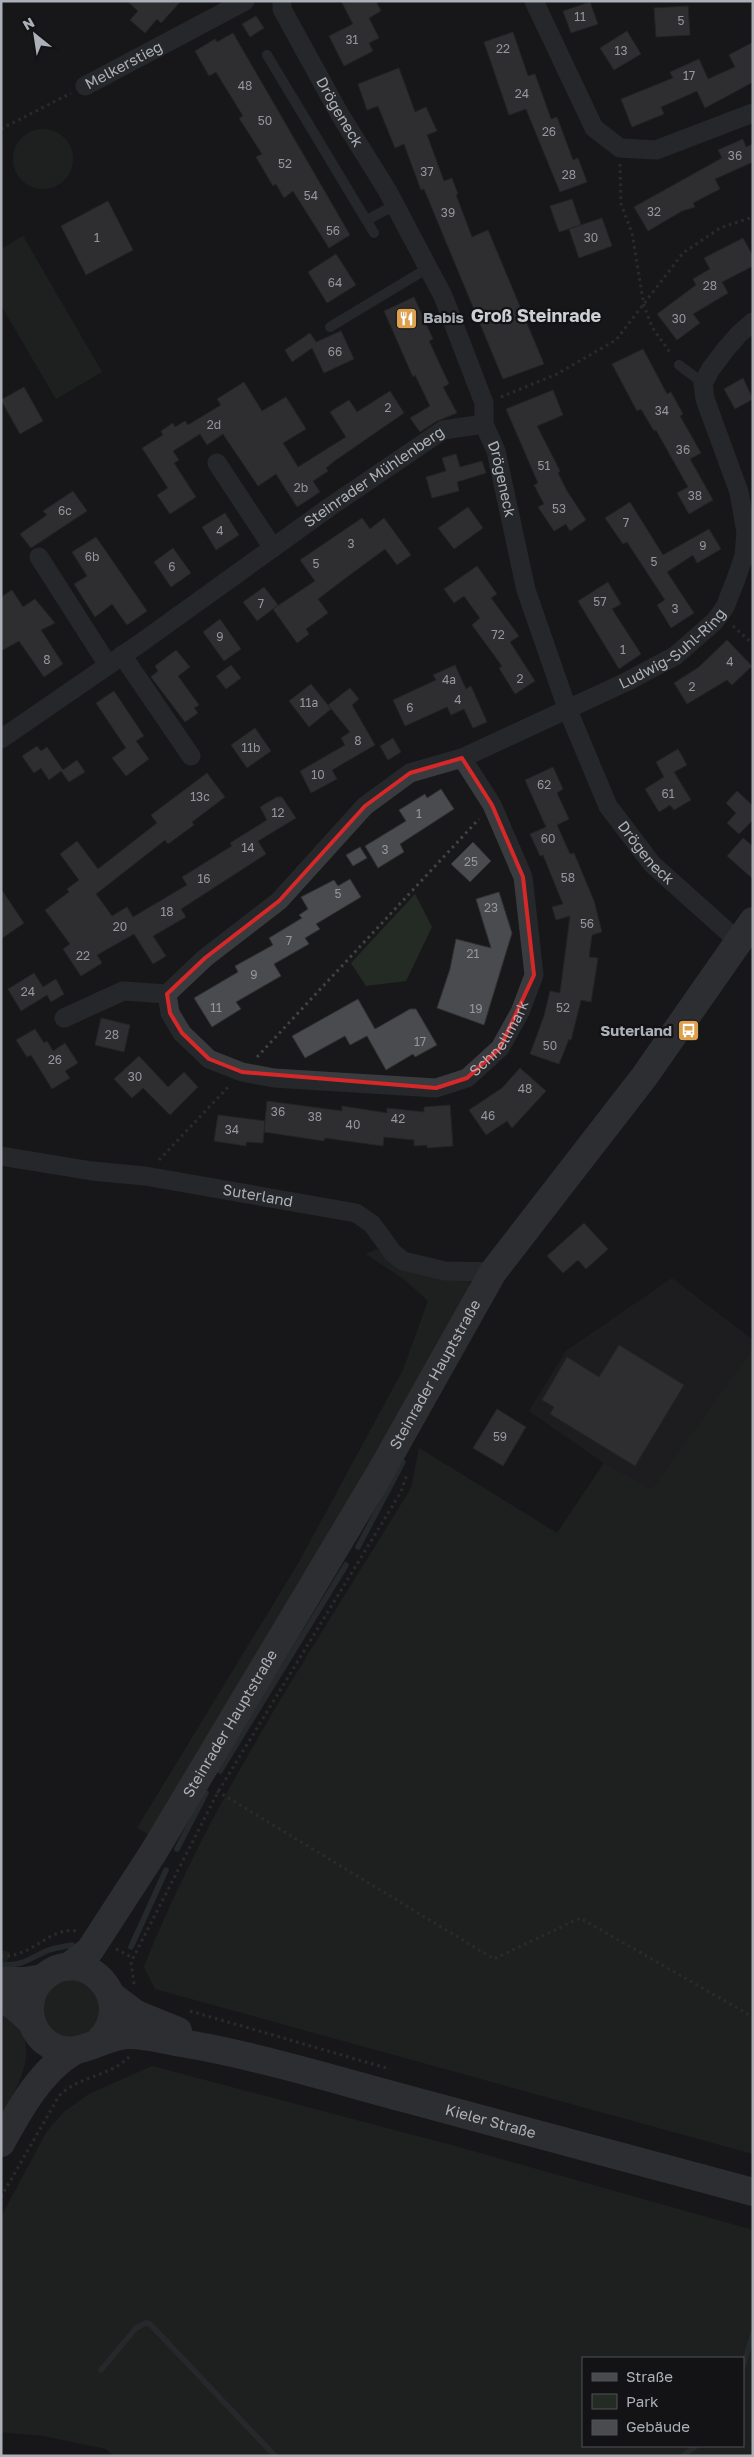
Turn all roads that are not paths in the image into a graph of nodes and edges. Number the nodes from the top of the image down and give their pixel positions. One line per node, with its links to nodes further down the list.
1 (245, 1): 5 (street, Melkerstieg)
2 (282, 1): 7 (street, Drögeneck)
3 (534, 1): 6 (street)
4 (267, 55): 8 (lane)
5 (85, 86)
6 (753, 113)
7 (395, 205): 8 (lane); 10 (street, Drögeneck)
8 (367, 220): 9 (lane)
9 (374, 233)
10 (428, 268): 12 (lane); 15 (street, Drögeneck)
11 (753, 322): 14 (street)
12 (330, 327)
13 (679, 365): 14 (lane)
14 (704, 380): 18 (street, Ludwig-Suhl-Ring)
15 (484, 424): 17 (street, Steinrader Mühlenberg); 21 (street, Drögeneck)
16 (217, 463): 17 (street)
17 (273, 548): 20 (street, Steinrader Mühlenberg)
18 (749, 554): 21 (street, Ludwig-Suhl-Ring)
19 (39, 557): 20 (street)
20 (115, 660): 22 (street, Steinrader Mühlenberg); 23 (street)
21 (567, 708): 24 (street); 25 (street, Drögeneck)
22 (1, 739)
23 (191, 756)
24 (462, 758): 26 (street); 26 (street, Schnellmark)
25 (745, 931): 29 (main road, Steinrader Hauptstraße)
26 (167, 994): 27 (street)
27 (64, 1018)
28 (1, 1156): 29 (street, Suterland)
29 (494, 1272): 30 (main road, Steinrader Hauptstraße)
30 (153, 1853): 31 (main road, Steinrader Hauptstraße); 34 (main road, Steinrader Hauptstraße)
31 (68, 1967): 32 (main road); 34 (main road)
32 (43, 1978): 33 (main road); 36 (main road)
33 (1, 1981)
34 (118, 1989): 37 (main road); 39 (main road, Kieler Straße)
35 (1, 1999): 36 (main road)
36 (34, 2026): 38 (main road); 40 (main road)
37 (99, 2041): 38 (main road); 39 (main road, Kieler Straße)
38 (74, 2051): 40 (main road)
39 (230, 2052): 41 (main road, Kieler Straße)
40 (6, 2133)
41 (753, 2192)

